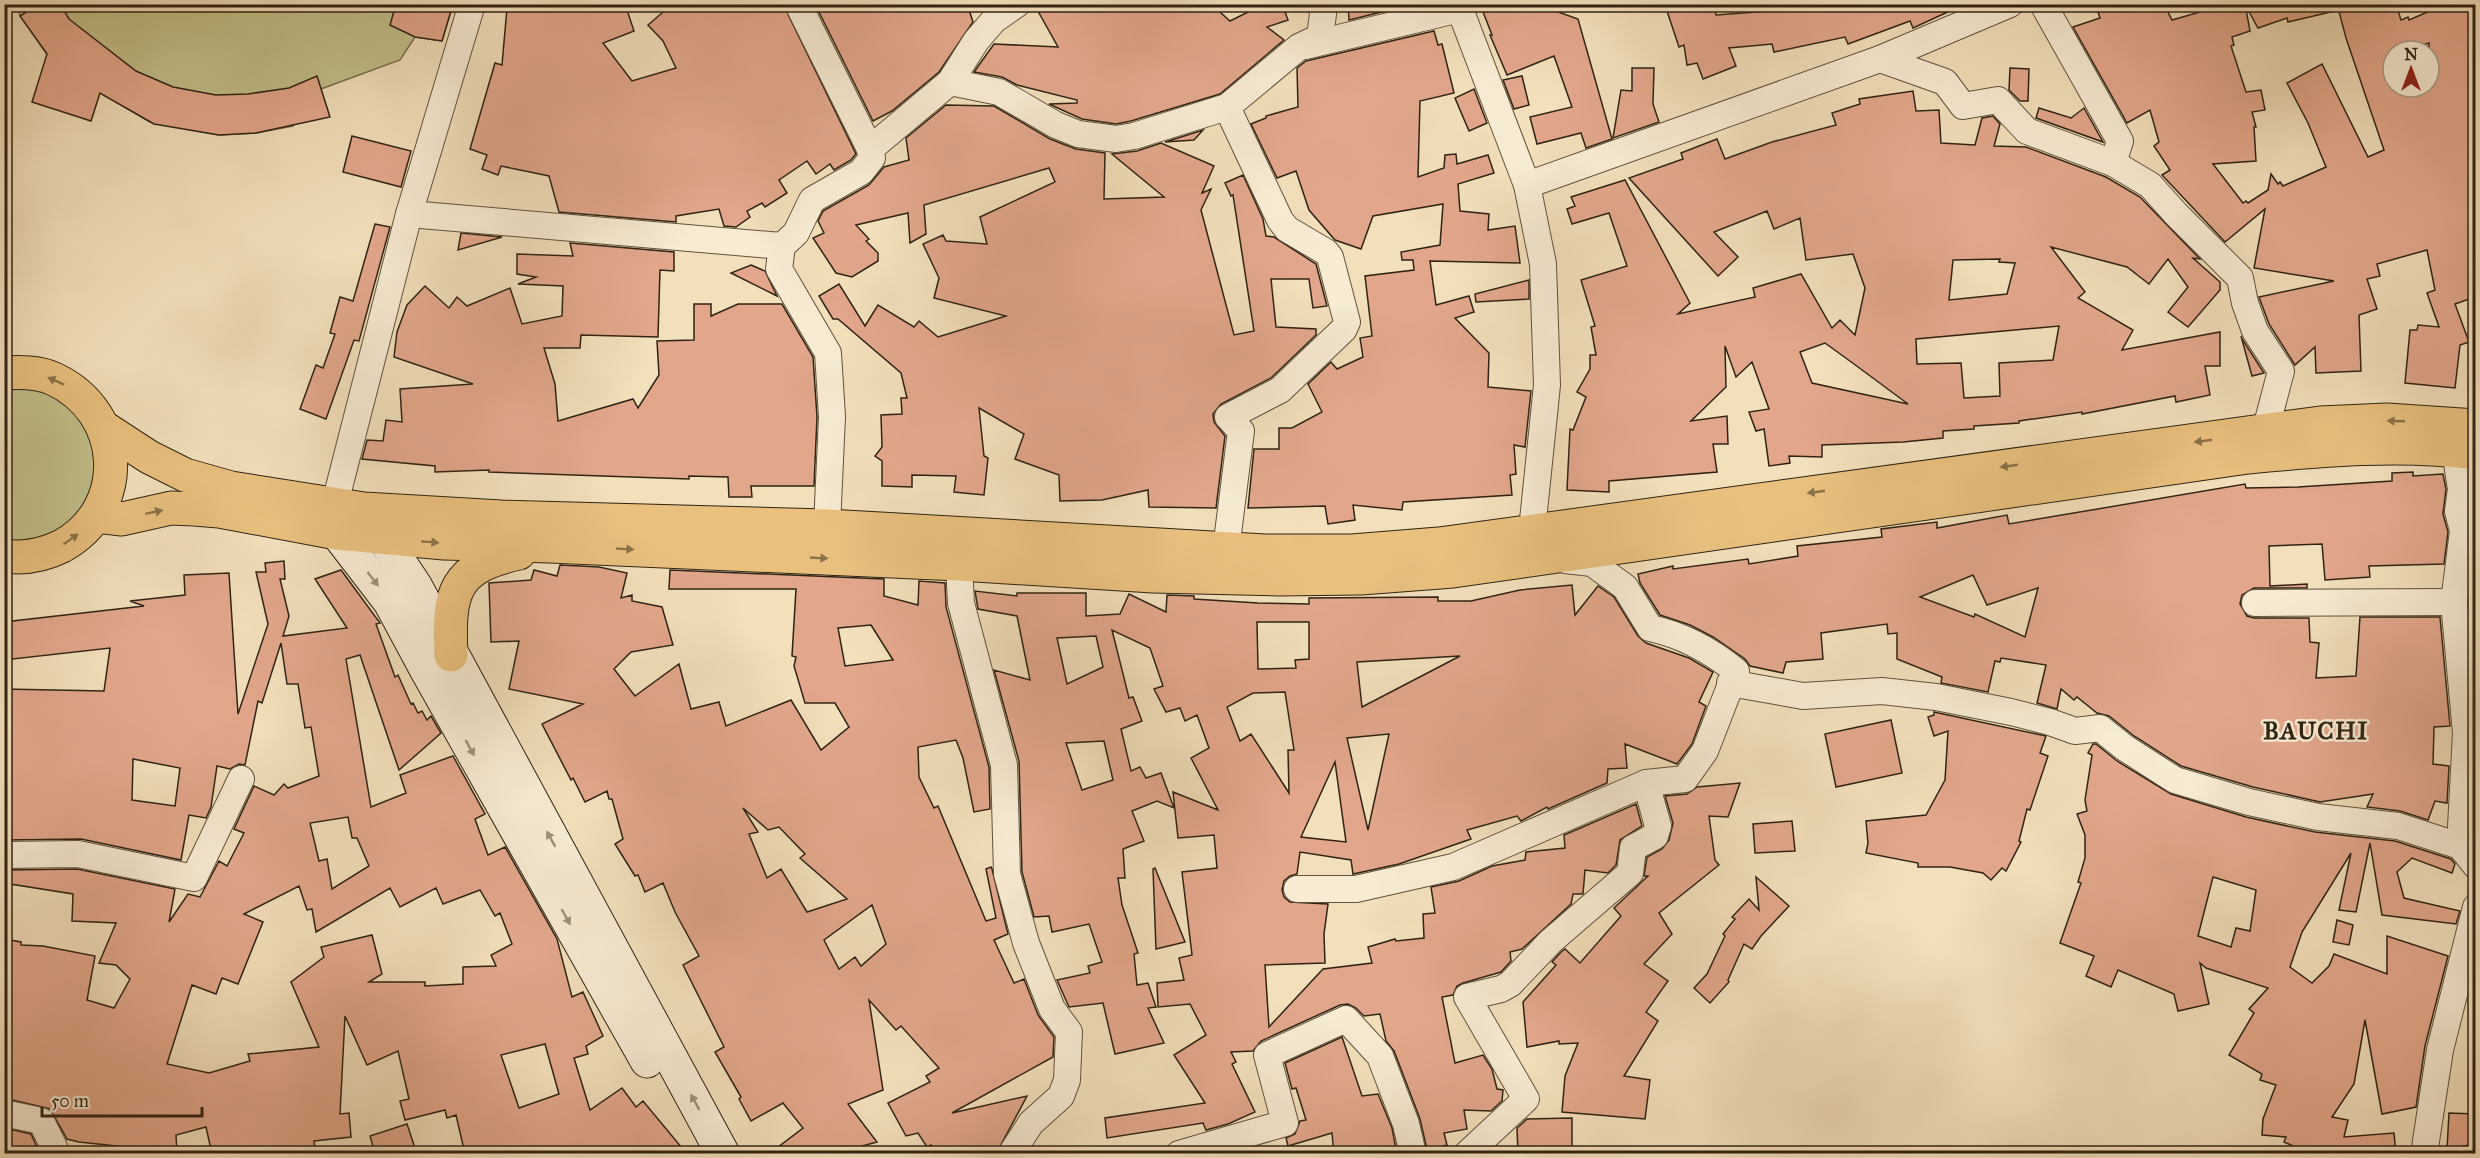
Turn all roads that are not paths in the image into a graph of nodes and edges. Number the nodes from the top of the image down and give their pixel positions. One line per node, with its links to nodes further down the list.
1 (472, 4): 15 (street)
2 (798, 4): 12 (street)
3 (1017, 4): 10 (street)
4 (1321, 4): 8 (street)
5 (2010, 4): 9 (street)
6 (2043, 4): 13 (street)
7 (1459, 7): 8 (street); 14 (street)
8 (1299, 47): 11 (street)
9 (1880, 59): 13 (street); 14 (street)
10 (950, 82): 11 (street); 12 (street)
11 (1227, 107): 29 (street)
12 (870, 149): 16 (street)
13 (2113, 163): 21 (street)
14 (1527, 185): 27 (street)
15 (409, 214): 16 (street); 23 (street)
16 (782, 246): 25 (street)
17 (4, 373): 20 (highway, one-way to 17)
18 (2475, 419): 22 (highway)
19 (2475, 426): 22 (highway)
20 (103, 427): 23 (highway); 24 (highway)
21 (2265, 432): 22 (highway, one-way to 21); 27 (highway, one-way to 27)
22 (2457, 442): 27 (highway); 32 (street)
23 (345, 515): 24 (highway, one-way to 23); 25 (highway); 26 (highway); 45 (main road, one-way to 45)
24 (96, 516): 30 (highway, one-way to 24)
25 (827, 526): 29 (highway)
26 (383, 539): 28 (highway, one-way to 28); 34 (main road)
27 (1537, 544): 29 (highway); 31 (highway); 35 (street)
28 (550, 546): 31 (highway, one-way to 31); 34 (highway)
29 (1226, 549)
30 (4, 556)
31 (959, 564): 47 (street)
32 (2454, 602): 33 (street); 38 (street)
33 (2255, 603)
34 (451, 656): 46 (main road, one-way to 34)
35 (1730, 682): 37 (street); 38 (street)
36 (241, 779): 39 (street)
37 (1646, 783): 41 (street); 50 (street)
38 (2460, 846): 40 (street)
39 (4, 855)
40 (2475, 866)
41 (1297, 889)
42 (2475, 908): 51 (street)
43 (4, 1113): 44 (street)
44 (54, 1147)
45 (699, 1154)
46 (723, 1154)
47 (1011, 1154)
48 (1179, 1154): 49 (street)
49 (1413, 1154)
50 (1467, 1154)
51 (2424, 1154)

